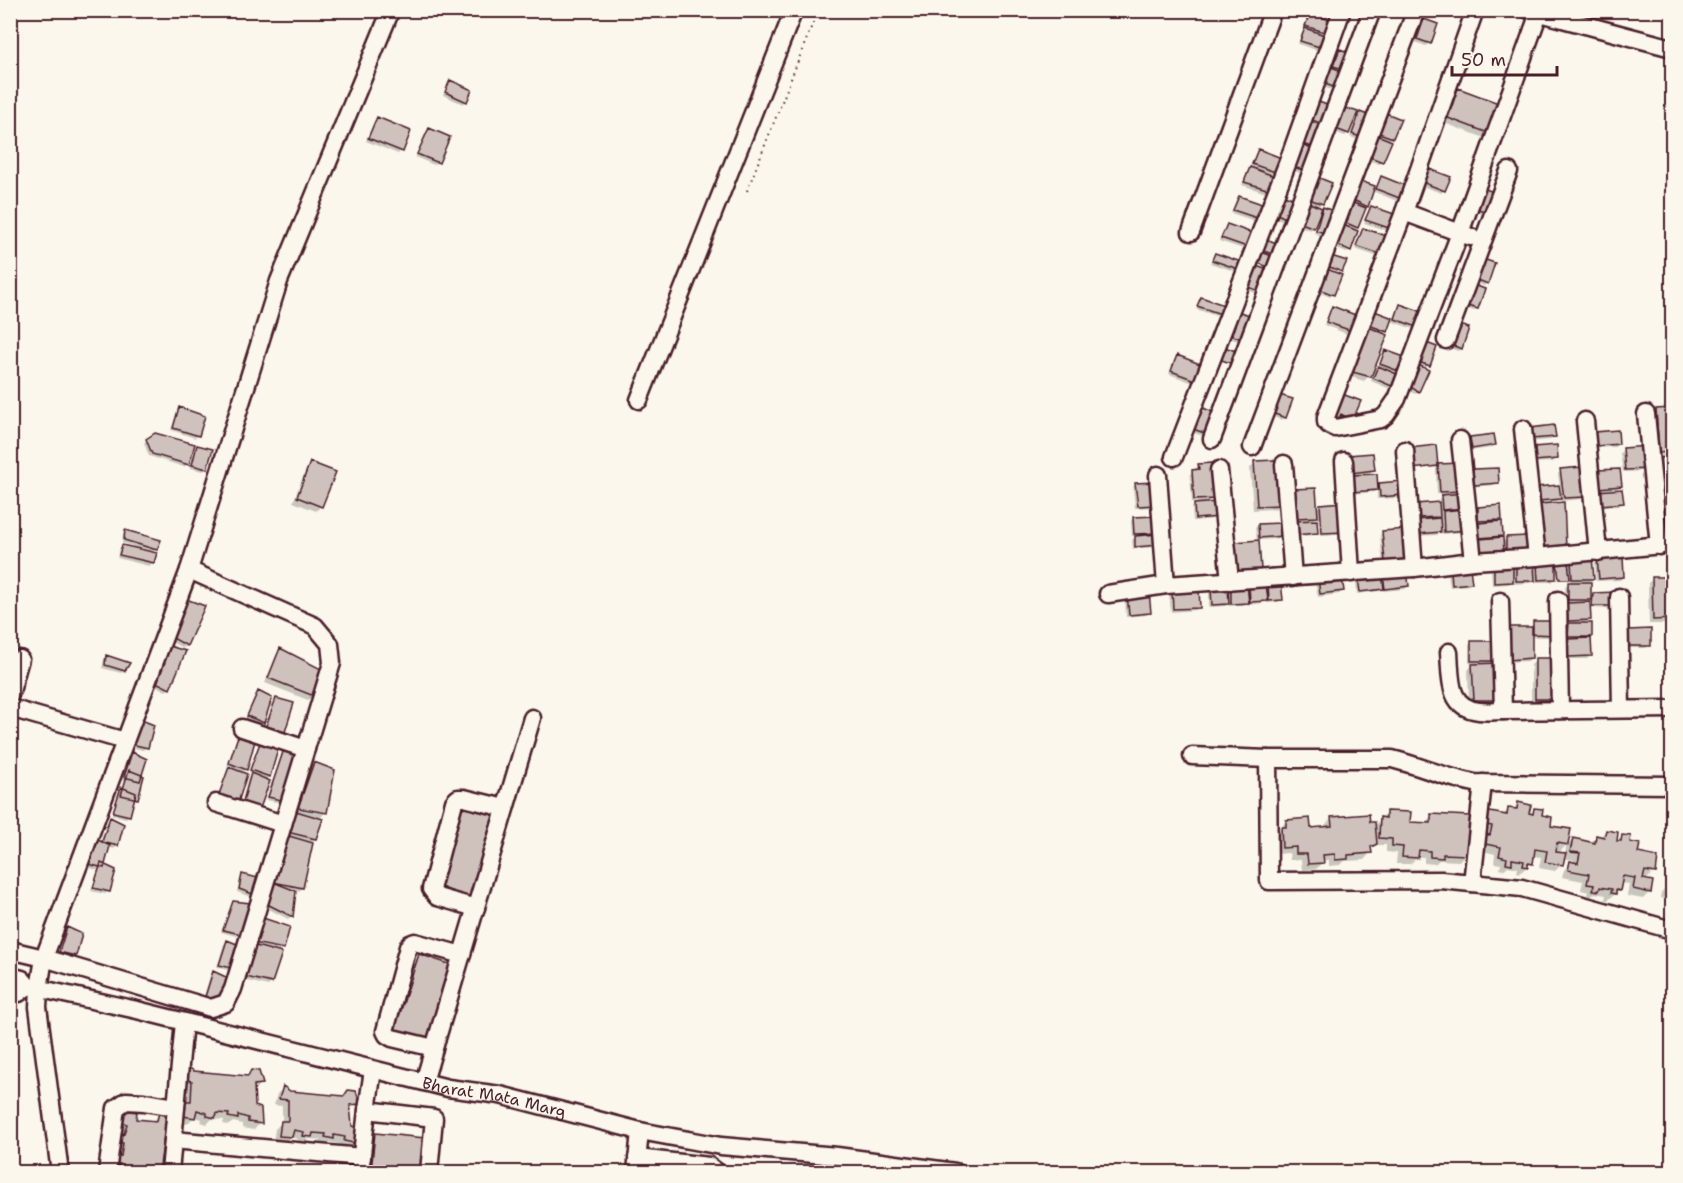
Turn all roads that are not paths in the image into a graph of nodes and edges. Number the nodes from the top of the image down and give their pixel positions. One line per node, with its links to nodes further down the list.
1 (391, 10): 34 (street)
2 (794, 10): 16 (street)
3 (1273, 10): 12 (street)
4 (1342, 10): 24 (street)
5 (1372, 10): 20 (street)
6 (1416, 10): 22 (street)
7 (1474, 10): 11 (street)
8 (1536, 11): 9 (street); 13 (street)
9 (1672, 48)
10 (1509, 171): 14 (street)
11 (1404, 212): 13 (street); 13 (street)
12 (1191, 232)
13 (1460, 233): 14 (street)
14 (1483, 241): 15 (street)
15 (1446, 340)
16 (639, 400)
17 (1646, 414): 29 (street)
18 (1586, 421): 30 (street)
19 (1522, 429): 31 (street)
20 (1212, 439)
21 (1460, 440): 32 (street)
22 (1252, 447)
23 (1405, 450): 33 (street)
24 (1174, 457)
25 (1344, 461): 35 (street)
26 (1284, 464): 36 (street)
27 (1219, 470): 37 (street)
28 (1158, 475): 38 (street)
29 (1666, 545): 30 (street)
30 (1598, 552): 31 (street)
31 (1537, 557): 32 (street)
32 (1473, 561): 33 (street)
33 (1414, 568): 35 (street)
34 (189, 570): 53 (street); 54 (street)
35 (1351, 573): 36 (street)
36 (1293, 577): 37 (street)
37 (1230, 581): 38 (street)
38 (1166, 585): 39 (street)
39 (1108, 594)
40 (1619, 597): 47 (street)
41 (1558, 600): 49 (street)
42 (1500, 601): 50 (street)
43 (1449, 652): 50 (street)
44 (20, 659): 45 (street)
45 (10, 695)
46 (10, 708): 53 (street)
47 (1621, 709): 48 (street); 49 (street)
48 (1672, 709)
49 (1560, 710): 50 (street)
50 (1503, 711)
51 (532, 718): 60 (street)
52 (242, 728): 54 (street)
53 (125, 741): 67 (street)
54 (306, 749): 61 (street)
55 (1192, 756): 56 (street)
56 (1268, 759): 57 (street); 62 (street)
57 (1483, 783): 58 (street); 62 (street)
58 (1672, 784)
59 (216, 803): 61 (street)
60 (505, 808): 63 (street); 63 (street)
61 (283, 824): 67 (street)
62 (1472, 883): 64 (street)
63 (476, 908): 66 (street)
64 (1672, 930)
65 (10, 950): 67 (street)
66 (462, 955): 72 (street); 72 (street)
67 (44, 958): 69 (street)
68 (10, 976): 69 (street, Bharat Mata Marg)
69 (34, 988): 70 (street); 71 (street, Bharat Mata Marg); 81 (street)
70 (10, 992)
71 (184, 1022): 73 (street, Bharat Mata Marg); 75 (street)
72 (434, 1048): 74 (street)
73 (373, 1070): 74 (street, Bharat Mata Marg); 76 (street)
74 (424, 1082): 77 (street, Bharat Mata Marg)
75 (176, 1107): 78 (street); 82 (street)
76 (367, 1110): 79 (street); 84 (street)
77 (640, 1131): 80 (street); 86 (street, Bharat Mata Marg)
78 (173, 1140): 79 (street); 83 (street)
79 (361, 1165)
80 (636, 1165): 85 (street)
81 (60, 1173)
82 (107, 1173)
83 (170, 1173)
84 (429, 1173)
85 (717, 1173)
86 (955, 1173)

